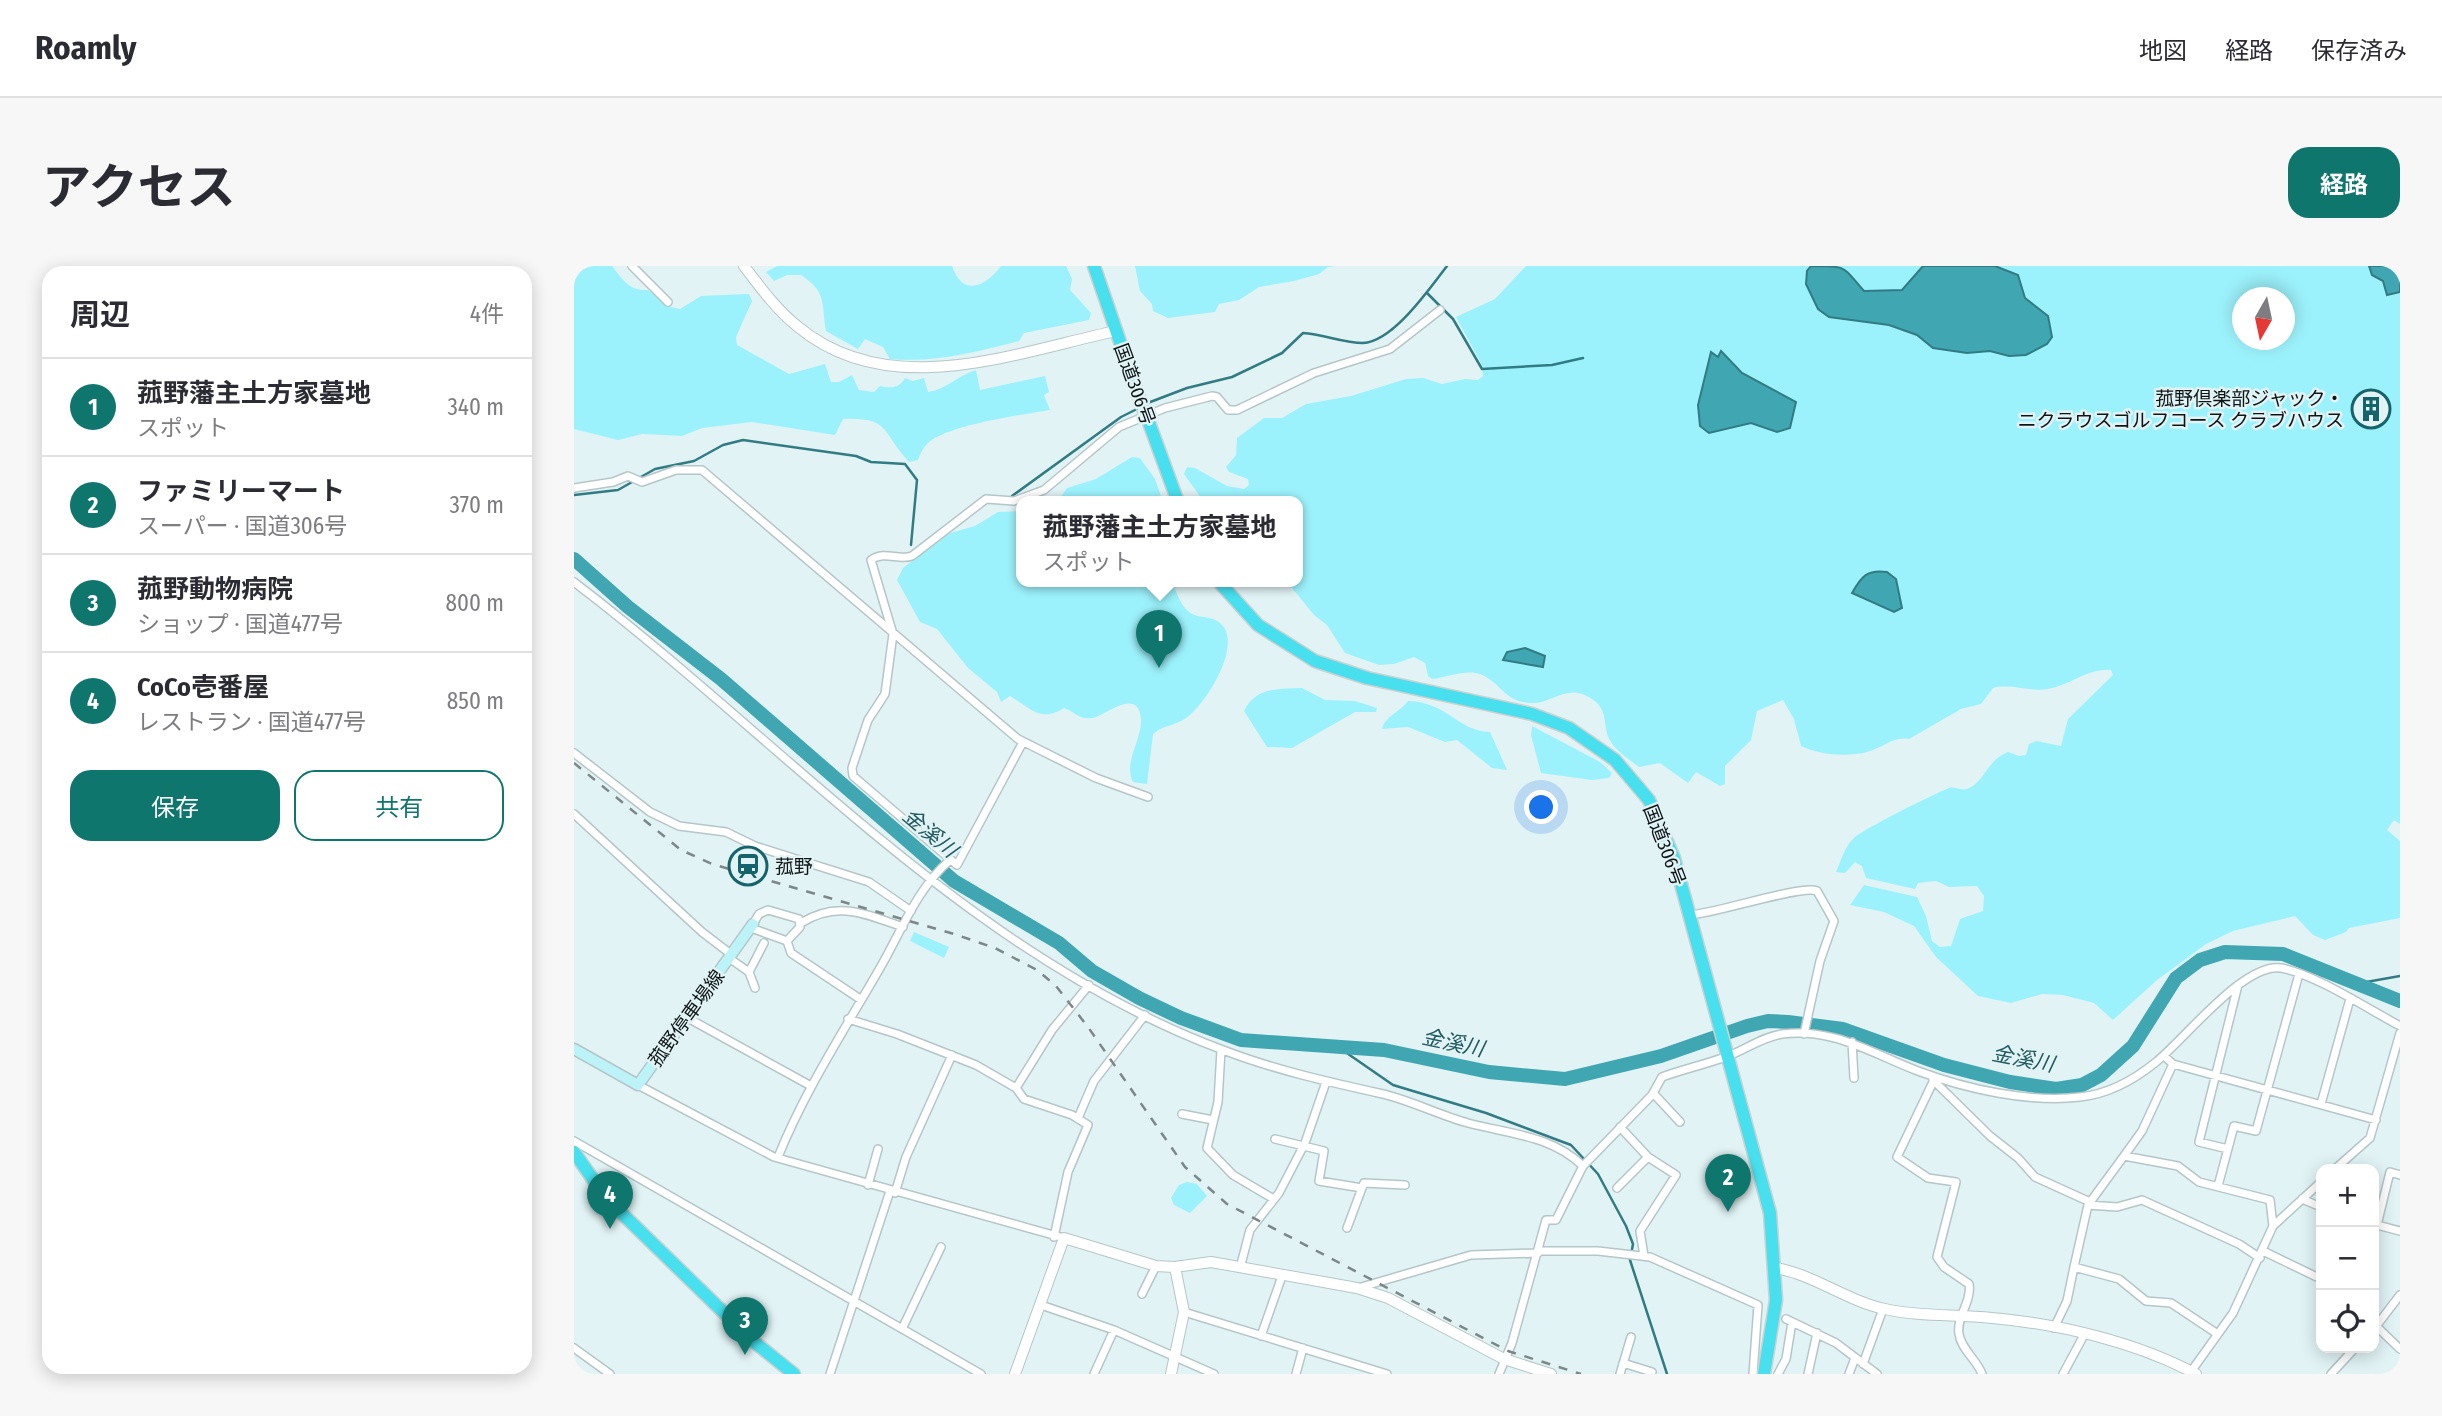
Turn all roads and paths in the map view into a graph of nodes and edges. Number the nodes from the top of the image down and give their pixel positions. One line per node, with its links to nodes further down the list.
1 (632, 266): 4 (street)
2 (744, 266): 6 (street)
3 (1094, 266): 6 (highway, 国道306号)
4 (668, 302)
5 (1440, 310): 8 (street)
6 (1116, 331): 9 (highway, 国道306号, bridge)
7 (574, 488): 13 (street)
8 (1030, 496)
9 (1176, 496)
10 (1016, 500): 13 (street)
11 (574, 582): 19 (street)
12 (1224, 587): 21 (highway, 国道306号)
13 (893, 634): 14 (street); 18 (street)
14 (1023, 742): 16 (street); 18 (street)
15 (574, 753): 20 (street)
16 (1148, 797)
17 (574, 814): 27 (street)
18 (948, 861): 19 (street)
19 (933, 880): 20 (street); 30 (street)
20 (911, 911): 24 (street)
21 (1689, 915): 39 (street); 44 (highway, 国道306号)
22 (801, 923): 23 (street); 24 (street); 25 (street)
23 (753, 924): 25 (street); 27 (main road, 菰野停車場線)
24 (903, 927): 33 (street)
25 (787, 941): 33 (street)
26 (764, 943): 28 (street)
27 (730, 956): 28 (street); 36 (main road, 菰野停車場線)
28 (749, 972): 32 (street)
29 (2299, 974): 31 (street); 34 (street); 55 (street)
30 (1088, 985): 35 (street); 54 (street)
31 (2238, 985): 46 (street); 48 (street)
32 (755, 988)
33 (860, 999): 37 (street)
34 (2350, 999): 38 (street); 57 (street)
35 (1145, 1015): 43 (street); 59 (street)
36 (686, 1017): 52 (main road, 菰野停車場線); 53 (street)
37 (848, 1019): 45 (street); 53 (street)
38 (2400, 1026)
39 (1804, 1032): 41 (street); 44 (street)
40 (2400, 1033): 61 (street)
41 (1852, 1042): 49 (street); 50 (street)
42 (574, 1048): 52 (main road, 菰野停車場線)
43 (1224, 1049): 51 (street); 60 (street)
44 (1726, 1051): 56 (street); 101 (highway, 国道306号)
45 (952, 1055): 54 (street); 82 (street)
46 (2164, 1056): 47 (street); 50 (street)
47 (2173, 1064): 48 (street); 70 (street)
48 (2217, 1076): 55 (street); 68 (street)
49 (1854, 1078)
50 (1932, 1079): 85 (street); 111 (street)
51 (1326, 1082): 66 (street); 74 (street)
52 (638, 1085): 71 (street)
53 (811, 1086): 71 (street)
54 (1016, 1088): 59 (street)
55 (2268, 1091): 57 (street); 68 (street)
56 (1653, 1093): 62 (street); 63 (street)
57 (2321, 1104): 61 (street)
58 (1182, 1114): 60 (street)
59 (1079, 1118): 92 (street)
60 (1213, 1120): 83 (street)
61 (2376, 1120): 73 (street)
62 (1680, 1122)
63 (1620, 1127): 72 (street); 74 (street)
64 (1275, 1139): 66 (street)
65 (574, 1141): 107 (street)
66 (1302, 1147): 80 (street); 83 (street)
67 (878, 1149): 76 (street)
68 (2228, 1149): 78 (street)
69 (574, 1152): 134 (highway)
70 (2124, 1156): 78 (street); 85 (street)
71 (778, 1157): 76 (street)
72 (1648, 1157): 81 (street); 95 (street)
73 (2341, 1164)
74 (1584, 1166): 94 (street)
75 (2400, 1174): 87 (street)
76 (868, 1185): 82 (street)
77 (1405, 1185): 80 (street)
78 (2218, 1186): 88 (street)
79 (2316, 1186): 84 (street)
80 (1362, 1188): 90 (street)
81 (1617, 1188)
82 (892, 1192): 92 (street); 107 (street)
83 (1272, 1198): 100 (street)
84 (2302, 1199): 86 (street); 88 (street)
85 (2089, 1203): 96 (street); 99 (street)
86 (2316, 1206)
87 (2379, 1214)
88 (2273, 1226): 96 (street)
89 (2379, 1226): 91 (street)
90 (1347, 1228)
91 (2400, 1231)
92 (1059, 1238): 97 (street); 108 (street)
93 (941, 1247): 114 (street)
94 (1538, 1252): 95 (street); 104 (street); 128 (street)
95 (1640, 1255): 146 (street)
96 (2262, 1255): 103 (street); 118 (street)
97 (1156, 1266): 98 (street); 105 (street)
98 (1175, 1267): 100 (street); 110 (street)
99 (2074, 1267): 113 (street); 118 (street)
100 (1240, 1268): 102 (street)
101 (1776, 1268): 109 (street); 147 (highway, 国道306号)
102 (1282, 1276): 104 (street); 120 (street)
103 (2316, 1277)
104 (1357, 1288): 128 (street)
105 (1142, 1294)
106 (2400, 1295): 112 (street)
107 (853, 1302): 114 (street); 135 (street)
108 (1041, 1305): 115 (street); 137 (street)
109 (1883, 1309): 111 (street); 130 (street)
110 (1184, 1312): 120 (street); 126 (street)
111 (1962, 1316): 113 (street); 152 (street)
112 (2379, 1321)
113 (2054, 1328): 119 (street)
114 (902, 1329): 136 (street)
115 (1114, 1330): 126 (street); 138 (street)
116 (2379, 1330): 124 (street)
117 (1817, 1333): 127 (street); 148 (street); 149 (street)
118 (2216, 1333): 132 (street)
119 (2084, 1335): 132 (street); 153 (street)
120 (1261, 1336): 123 (street)
121 (1632, 1337): 129 (street)
122 (574, 1348): 133 (street)
123 (1303, 1348): 141 (street); 142 (street)
124 (2400, 1349)
125 (2350, 1353): 154 (street)
126 (1175, 1357): 139 (street); 140 (street)
127 (1855, 1357): 130 (street); 150 (street)
128 (1504, 1359): 143 (street); 144 (street)
129 (1623, 1363): 131 (street); 145 (street)
130 (1863, 1364): 151 (street)
131 (1652, 1372)
132 (2192, 1373)
133 (610, 1374)
134 (794, 1374)
135 (830, 1374)
136 (981, 1374)
137 (1015, 1374)
138 (1094, 1374)
139 (1171, 1374)
140 (1214, 1374)
141 (1296, 1374)
142 (1387, 1374)
143 (1499, 1374)
144 (1551, 1374)
145 (1620, 1374)
146 (1753, 1374)
147 (1764, 1374)
148 (1778, 1374)
149 (1808, 1374)
150 (1849, 1374)
151 (1877, 1374)
152 (1982, 1374)
153 (2063, 1374)
154 (2331, 1374)

